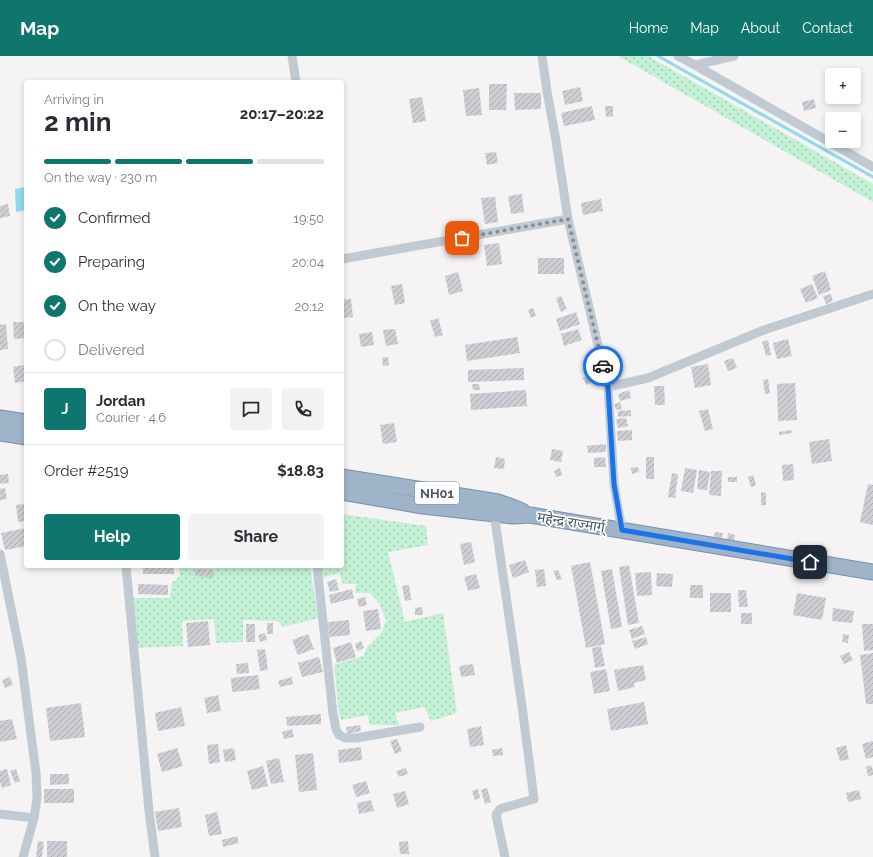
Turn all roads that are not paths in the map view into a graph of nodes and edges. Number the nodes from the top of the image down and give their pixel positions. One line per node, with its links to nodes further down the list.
1 (292, 56): 6 (street)
2 (542, 56): 8 (street)
3 (678, 56): 5 (street)
4 (734, 56): 5 (street)
5 (695, 65): 7 (street)
6 (296, 80)
7 (873, 167)
8 (568, 219): 9 (street); 11 (street)
9 (344, 259)
10 (873, 294): 11 (street)
11 (608, 387): 20 (street)
12 (0, 418): 13 (highway)
13 (24, 422)
14 (0, 433): 15 (highway)
15 (24, 437)
16 (344, 477): 19 (highway, महेन्द्र राज्मार्ग् / NH01)
17 (344, 492): 18 (highway, महेन्द्र राज्मार्ग् / NH01)
18 (494, 513): 19 (highway, महेन्द्र राज्मार्ग् / NH01); 30 (street)
19 (530, 515): 20 (highway, महेन्द्र राज्मार्ग् / NH01)
20 (622, 530): 24 (highway, महेन्द्र राज्मार्ग् / NH01)
21 (0, 554): 27 (street)
22 (126, 568): 29 (street)
23 (317, 568): 25 (street)
24 (873, 572)
25 (420, 727)
26 (0, 814): 27 (street)
27 (34, 818): 28 (street)
28 (23, 857)
29 (155, 857)
30 (505, 857)

